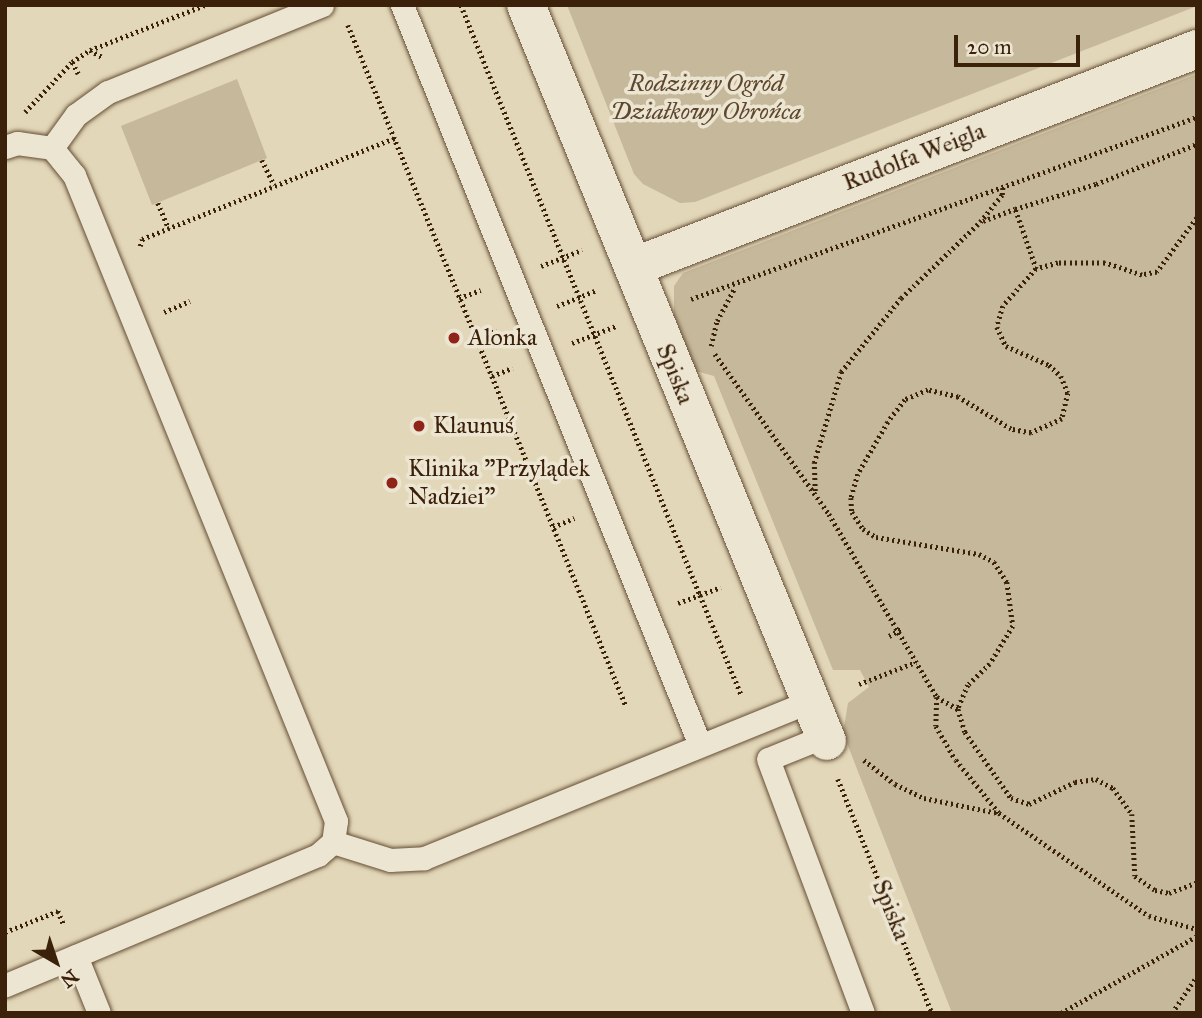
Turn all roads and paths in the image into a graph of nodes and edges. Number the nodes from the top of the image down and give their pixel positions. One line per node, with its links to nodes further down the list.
1 (205, 5): 8 (path)
2 (322, 5): 14 (lane)
3 (402, 5): 39 (lane)
4 (461, 5): 24 (path)
5 (526, 5): 25 (street, Spiska)
6 (345, 17): 11 (path)
7 (1197, 49): 25 (street, Rudolfa Weigla)
8 (90, 50)
9 (72, 62): 13 (path)
10 (1197, 117): 16 (path)
11 (395, 138): 17 (path); 32 (path)
12 (1197, 144): 19 (path)
13 (11, 145): 14 (lane)
14 (51, 148): 26 (lane)
15 (262, 160): 17 (path)
16 (1003, 184): 21 (path); 33 (path)
17 (274, 185): 22 (path)
18 (158, 203): 22 (path)
19 (1015, 209): 21 (path); 27 (path)
20 (1197, 218): 27 (path)
21 (980, 222): 36 (path)
22 (169, 229): 26 (path)
23 (591, 246): 24 (path)
24 (564, 257): 29 (path)
25 (633, 267): 45 (street, Spiska)
26 (111, 269): 52 (lane)
27 (1037, 269): 47 (path)
28 (602, 288): 29 (path)
29 (579, 296): 31 (path)
30 (615, 326): 31 (path)
31 (595, 334): 38 (path)
32 (476, 338)
33 (710, 347): 34 (path); 36 (path)
34 (708, 360)
35 (492, 376): 46 (path)
36 (815, 492): 40 (path)
37 (732, 583): 38 (path)
38 (700, 594): 39 (path); 48 (path)
39 (648, 615): 49 (lane)
40 (901, 629): 41 (path); 42 (path)
41 (889, 636)
42 (916, 662): 43 (path); 44 (path)
43 (859, 684)
44 (937, 697): 47 (path); 51 (path)
45 (811, 701): 48 (lane); 50 (street, Spiska)
46 (626, 706)
47 (958, 709): 53 (path)
48 (754, 724): 49 (lane)
49 (700, 745): 52 (lane)
50 (835, 751): 51 (path); 61 (lane); 62 (path, Spiska)
51 (999, 813): 54 (path)
52 (333, 842): 57 (lane)
53 (1197, 882)
54 (1197, 929)
55 (5, 932): 57 (path)
56 (1197, 936): 63 (path)
57 (76, 956): 59 (lane); 60 (lane)
58 (1197, 976): 64 (path)
59 (5, 985)
60 (99, 1013)
61 (863, 1013)
62 (932, 1013)
63 (1061, 1013)
64 (1172, 1013)

